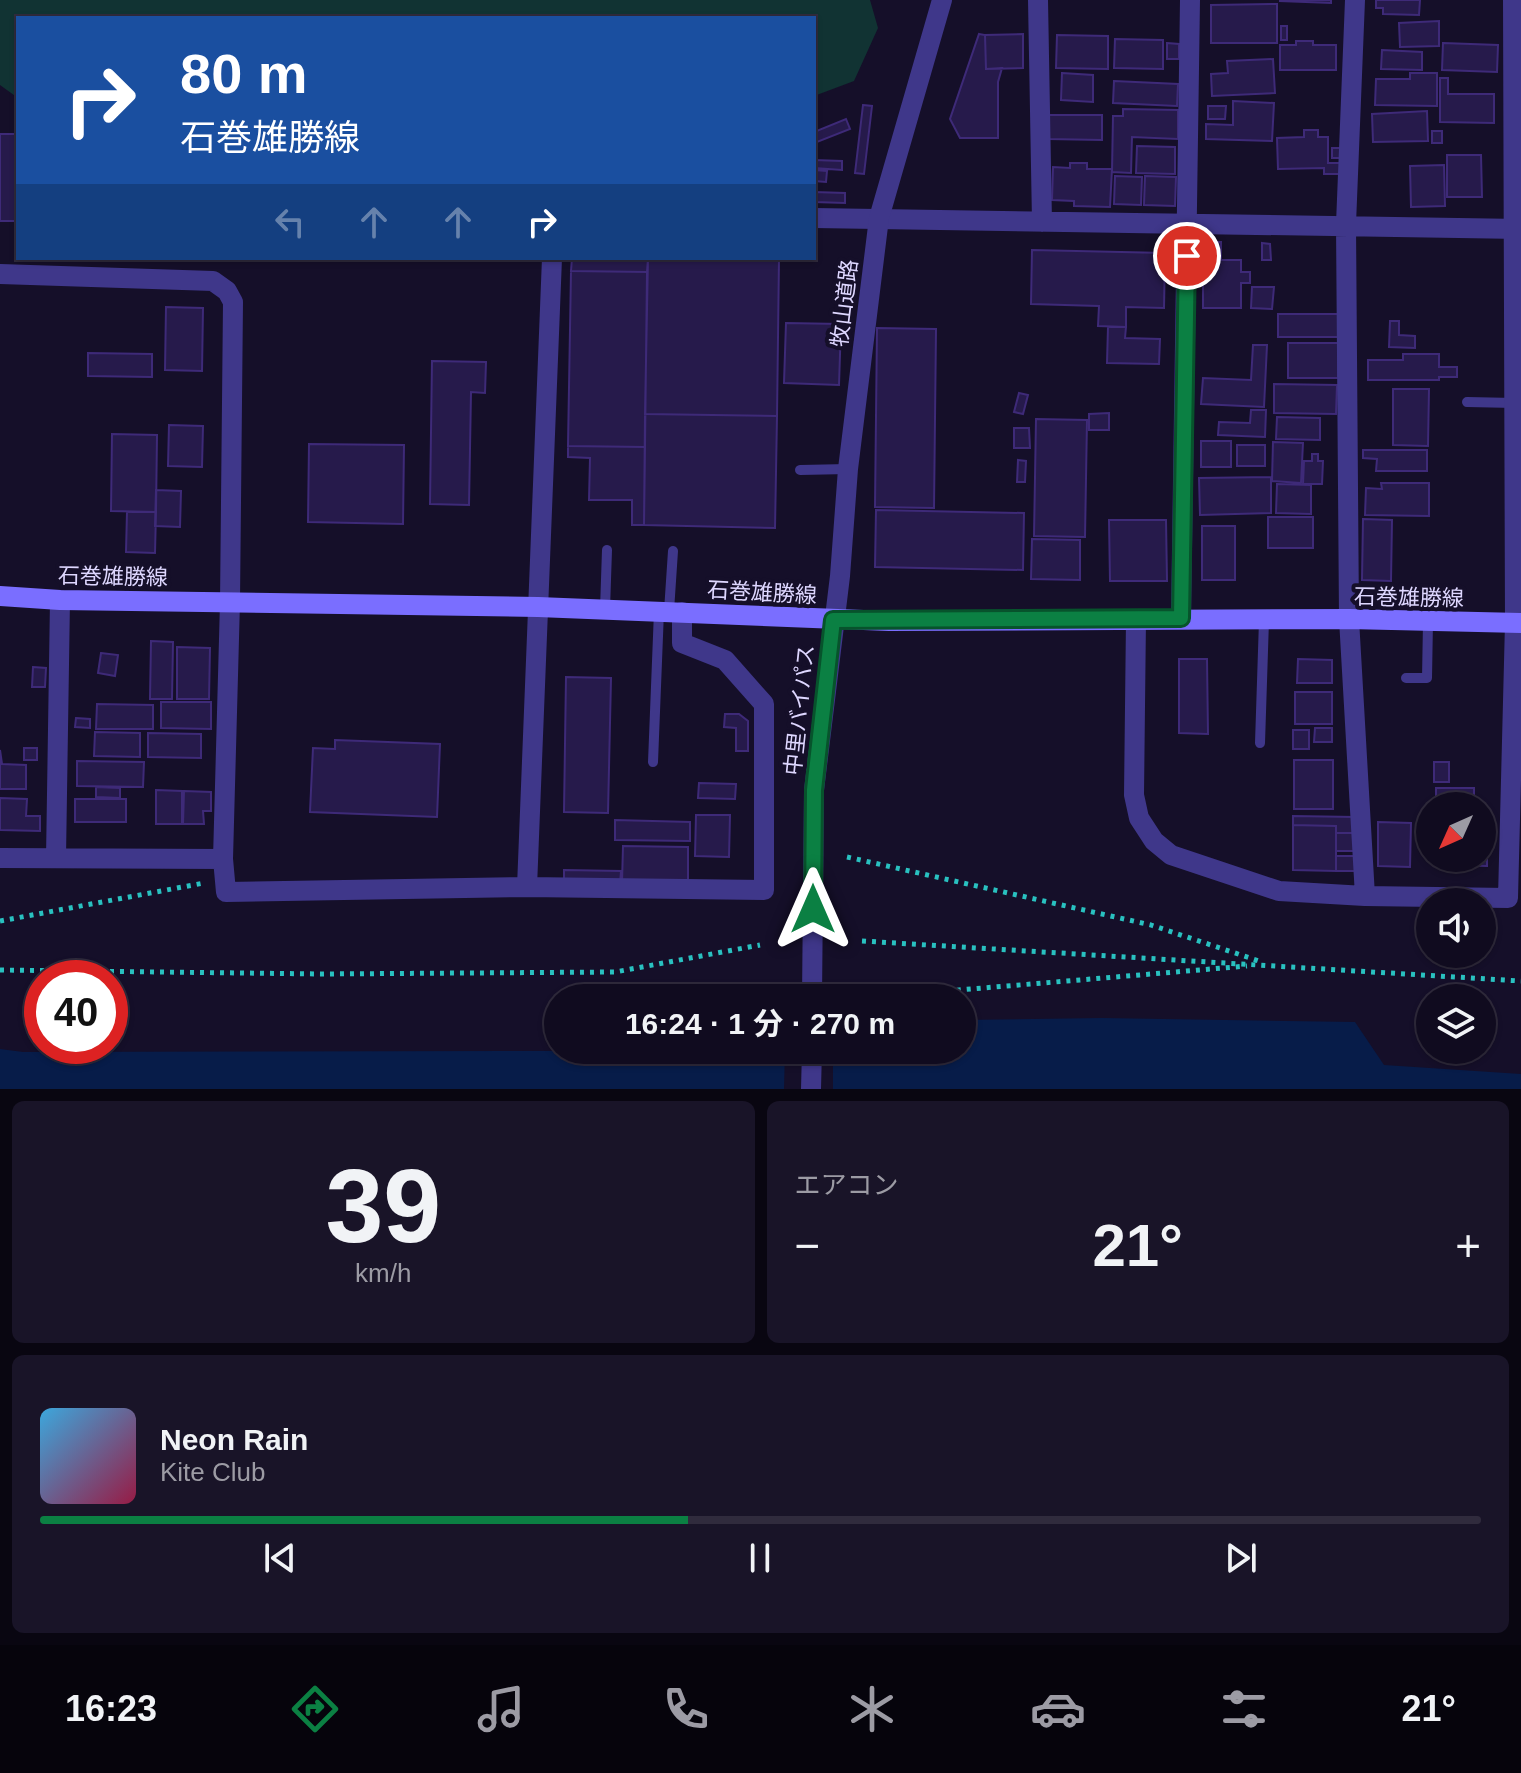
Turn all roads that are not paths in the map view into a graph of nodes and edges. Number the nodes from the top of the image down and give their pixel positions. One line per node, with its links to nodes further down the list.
1 (942, 0): 7 (street, 牧山道路)
2 (1038, 0): 8 (street)
3 (1190, 0): 9 (street)
4 (1355, 0): 10 (street)
5 (1513, 0): 11 (street)
6 (816, 218): 7 (street)
7 (879, 218): 8 (street); 16 (street, 牧山道路)
8 (1042, 222): 9 (street)
9 (1188, 224): 10 (street); 26 (street)
10 (1346, 224): 11 (street); 28 (street)
11 (1517, 229): 14 (street)
12 (552, 260): 23 (street)
13 (0, 274): 22 (street)
14 (1517, 397): 15 (lane); 32 (street)
15 (1467, 402)
16 (848, 469): 17 (lane); 29 (street, 牧山道路)
17 (800, 470)
18 (607, 550): 24 (lane)
19 (673, 551): 25 (lane)
20 (0, 596): 21 (main road, 石巻雄勝線)
21 (60, 600): 22 (main road, 石巻雄勝線); 37 (street)
22 (230, 602): 23 (main road, 石巻雄勝線); 38 (street)
23 (538, 607): 24 (main road, 石巻雄勝線); 39 (street)
24 (605, 609): 25 (main road, 石巻雄勝線)
25 (670, 611): 29 (main road, 石巻雄勝線); 35 (lane); 39 (street)
26 (1181, 618): 27 (main road, 石巻雄勝線); 30 (main road, 石巻雄勝線)
27 (1136, 619): 29 (main road, 石巻雄勝線); 40 (street)
28 (1349, 619): 30 (main road, 石巻雄勝線); 31 (main road, 石巻雄勝線); 40 (street)
29 (833, 620): 41 (street, 中里バイパス)
30 (1264, 620): 34 (lane)
31 (1428, 622): 32 (main road, 石巻雄勝線); 33 (lane)
32 (1518, 623): 40 (street)
33 (1406, 678)
34 (1260, 743)
35 (653, 762)
36 (0, 858): 37 (street)
37 (56, 858): 38 (street)
38 (224, 869): 39 (street)
39 (527, 887)
40 (1365, 896)
41 (812, 984)
42 (812, 1064): 43 (street)
43 (811, 1089)

